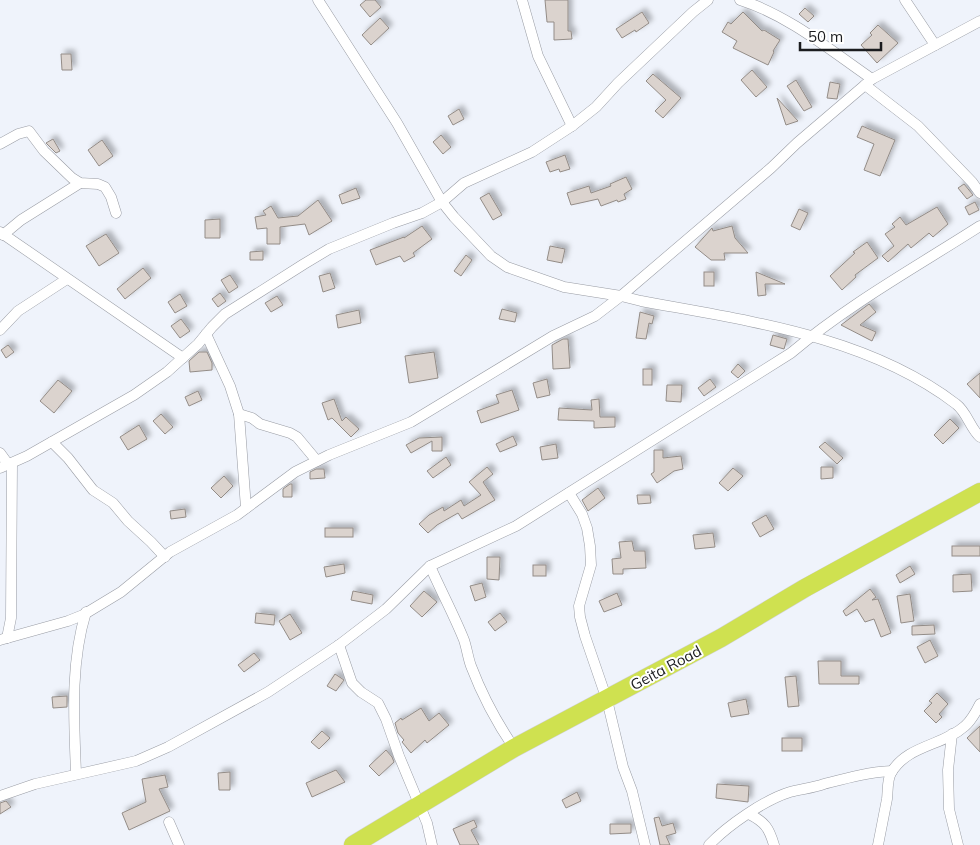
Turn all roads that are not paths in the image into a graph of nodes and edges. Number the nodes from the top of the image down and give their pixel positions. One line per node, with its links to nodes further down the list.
1 (318, 0): 13 (street)
2 (522, 0): 9 (street)
3 (708, 0): 9 (street)
4 (740, 0): 8 (street)
5 (905, 0): 7 (street)
6 (980, 21): 7 (street)
7 (935, 45): 8 (street)
8 (868, 82): 12 (street); 18 (street)
9 (572, 126): 13 (street)
10 (0, 144): 11 (street)
11 (80, 183): 14 (street); 16 (street)
12 (980, 193)
13 (442, 202): 18 (street); 20 (street)
14 (116, 212)
15 (980, 226): 21 (street)
16 (2, 234): 17 (street)
17 (67, 279): 19 (street); 22 (street)
18 (621, 296): 21 (street); 27 (street)
19 (0, 330)
20 (206, 334): 22 (street); 23 (street)
21 (811, 336): 24 (street); 30 (street)
22 (183, 358): 25 (street)
23 (239, 414): 27 (street); 31 (street)
24 (980, 437)
25 (52, 442): 28 (street); 32 (street)
26 (0, 454): 28 (street)
27 (317, 461): 31 (street)
28 (7, 465): 35 (street)
29 (980, 492): 37 (highway, Geita Road)
30 (569, 493): 33 (street); 37 (street)
31 (246, 508): 32 (street)
32 (164, 556): 34 (street)
33 (430, 566): 36 (street); 40 (street)
34 (86, 612): 35 (street); 42 (street)
35 (4, 639)
36 (339, 645): 42 (street); 44 (street)
37 (607, 700): 40 (highway, Geita Road); 50 (street)
38 (980, 704): 39 (street)
39 (952, 734): 41 (street); 54 (street)
40 (514, 748): 44 (highway, Geita Road)
41 (892, 771): 45 (street); 53 (street)
42 (76, 774): 43 (street)
43 (0, 796)
44 (420, 804): 48 (highway, Geita Road); 49 (street)
45 (749, 814): 51 (street); 52 (street)
46 (169, 822): 47 (street)
47 (179, 845)
48 (353, 845)
49 (432, 845)
50 (645, 845)
51 (709, 845)
52 (774, 845)
53 (878, 845)
54 (958, 845)

